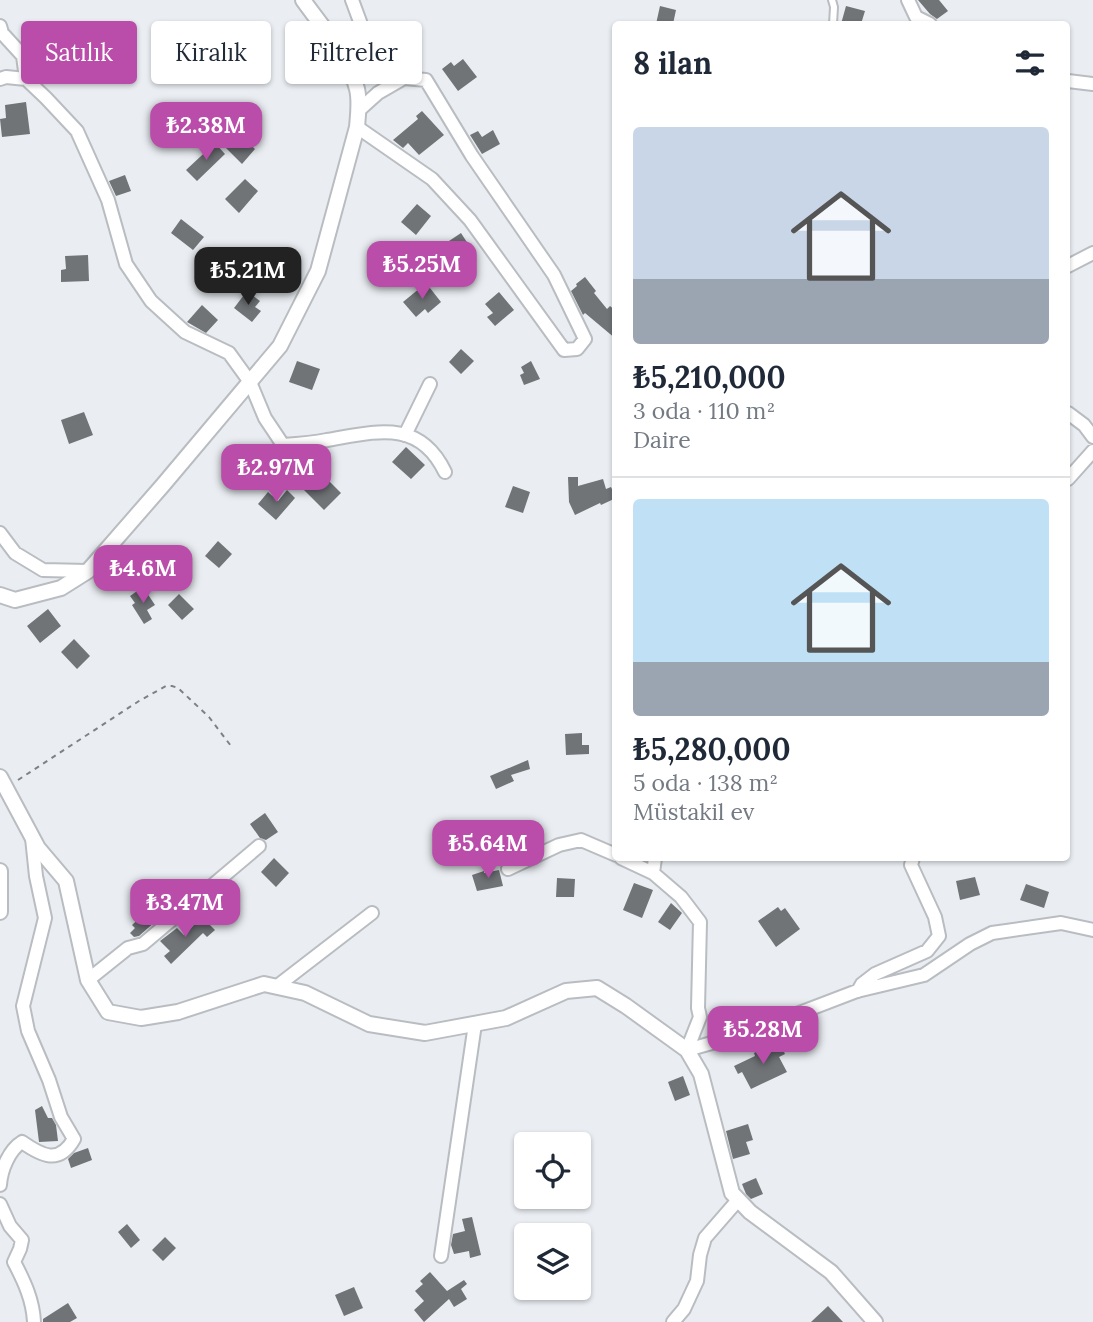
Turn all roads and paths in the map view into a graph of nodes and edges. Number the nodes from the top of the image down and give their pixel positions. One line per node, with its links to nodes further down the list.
1 (303, 0): 5 (street)
2 (352, 0): 6 (street)
3 (832, 0): 7 (lane)
4 (908, 0): 8 (street)
5 (317, 21)
6 (360, 21)
7 (832, 21)
8 (924, 21)
9 (0, 26): 10 (street)
10 (21, 54)
11 (21, 78): 12 (street)
12 (0, 79)
13 (1070, 81): 16 (street)
14 (31, 84): 21 (street)
15 (355, 84): 17 (street)
16 (1093, 84)
17 (358, 111): 18 (street); 18 (street)
18 (357, 127): 21 (street)
19 (1093, 253): 20 (street)
20 (1070, 266)
21 (250, 382): 24 (street); 30 (street)
22 (430, 384): 24 (street)
23 (1070, 414): 25 (street)
24 (405, 435): 27 (street)
25 (1093, 438)
26 (1093, 451): 28 (street)
27 (445, 472)
28 (1070, 477)
29 (0, 533): 30 (street)
30 (88, 571): 31 (street)
31 (0, 595)
32 (231, 746): 33 (path)
33 (3, 783): 34 (street)
34 (32, 837): 46 (street); 51 (street)
35 (259, 846): 46 (street)
36 (612, 853): 40 (street)
37 (627, 861): 42 (street)
38 (655, 861): 42 (street)
39 (912, 861): 48 (street)
40 (508, 869)
41 (0, 871): 43 (street)
42 (653, 873): 50 (street)
43 (0, 912)
44 (372, 913): 47 (street)
45 (1093, 930): 48 (street)
46 (88, 980): 47 (street)
47 (276, 987): 49 (street)
48 (857, 991): 50 (street)
49 (475, 1024): 50 (street); 54 (street)
50 (687, 1050): 52 (street)
51 (0, 1185)
52 (738, 1200): 56 (street); 57 (street)
53 (0, 1204): 55 (street)
54 (442, 1256)
55 (34, 1322)
56 (673, 1322)
57 (875, 1322)

